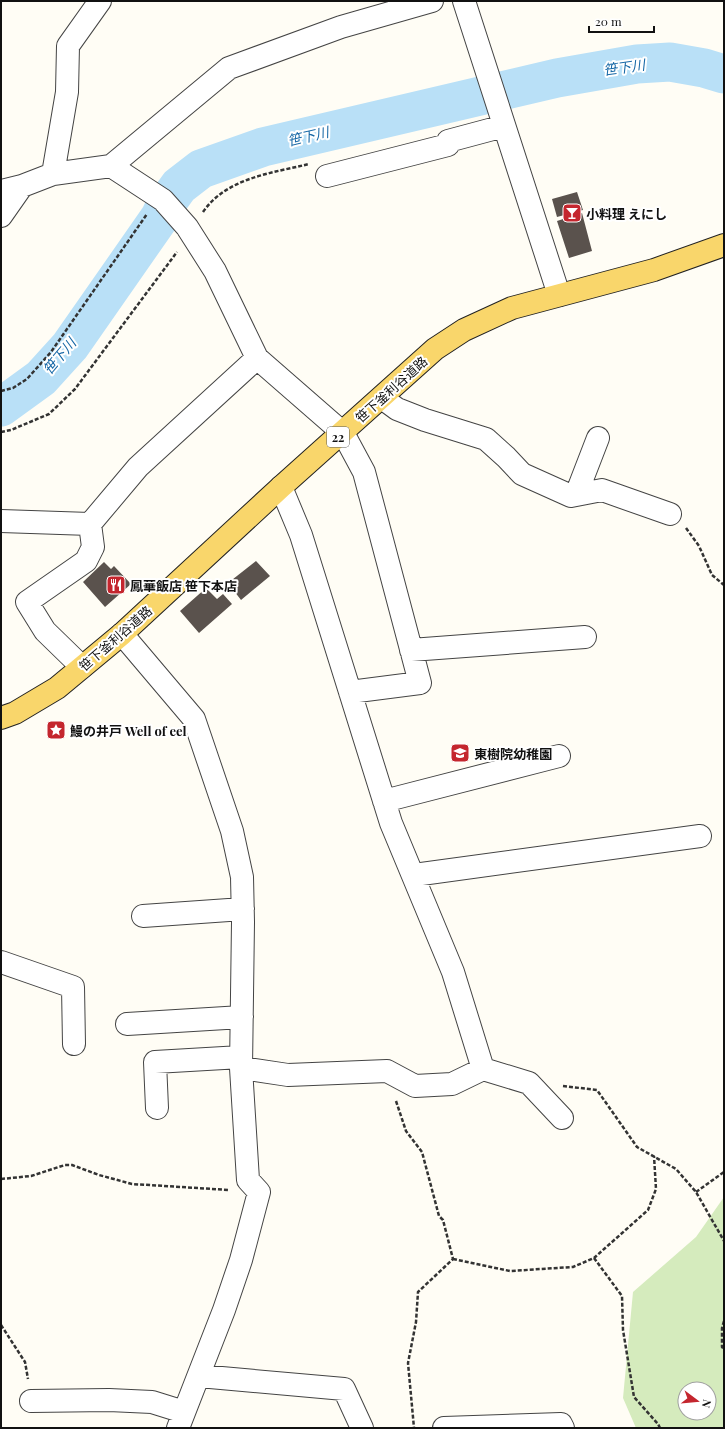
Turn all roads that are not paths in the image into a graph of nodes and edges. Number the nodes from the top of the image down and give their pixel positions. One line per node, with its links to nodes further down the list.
1 (100, 1): 6 (street)
2 (432, 1): 5 (street)
3 (464, 1): 4 (street)
4 (502, 120): 7 (street); 12 (street)
5 (111, 166): 6 (street); 13 (street)
6 (53, 174): 8 (street)
7 (328, 176)
8 (22, 186): 9 (street); 10 (street)
9 (1, 190)
10 (1, 216)
11 (724, 245): 12 (main road, 笹下釜利谷道路 / 22)
12 (559, 295): 14 (main road, 笹下釜利谷道路 / 22)
13 (257, 358): 15 (street); 21 (street)
14 (382, 398): 15 (main road, 笹下釜利谷道路 / 22); 18 (street)
15 (343, 433): 17 (main road, 笹下釜利谷道路 / 22); 24 (street)
16 (598, 438): 18 (street)
17 (281, 486): 22 (main road, 笹下釜利谷道路 / 22); 26 (street)
18 (576, 495): 19 (street)
19 (670, 514)
20 (1, 521): 21 (street)
21 (90, 524): 25 (street)
22 (122, 634): 25 (main road, 笹下釜利谷道路 / 22); 32 (street)
23 (585, 637): 24 (street)
24 (411, 650): 26 (street)
25 (82, 667): 27 (main road, 笹下釜利谷道路 / 22)
26 (350, 692): 29 (street)
27 (1, 718)
28 (559, 756): 29 (street)
29 (384, 801): 31 (street)
30 (700, 836): 31 (street)
31 (414, 875): 39 (street)
32 (243, 909): 33 (street); 35 (street)
33 (143, 916)
34 (1, 962): 37 (street)
35 (242, 1017): 36 (street); 38 (street)
36 (127, 1024)
37 (74, 1044)
38 (241, 1063): 39 (street); 40 (street); 42 (street)
39 (483, 1069): 41 (street)
40 (157, 1108)
41 (562, 1118)
42 (199, 1376): 44 (street); 45 (street)
43 (31, 1401): 44 (street)
44 (181, 1420)
45 (362, 1428)
46 (455, 1428): 47 (street)
47 (563, 1428)

